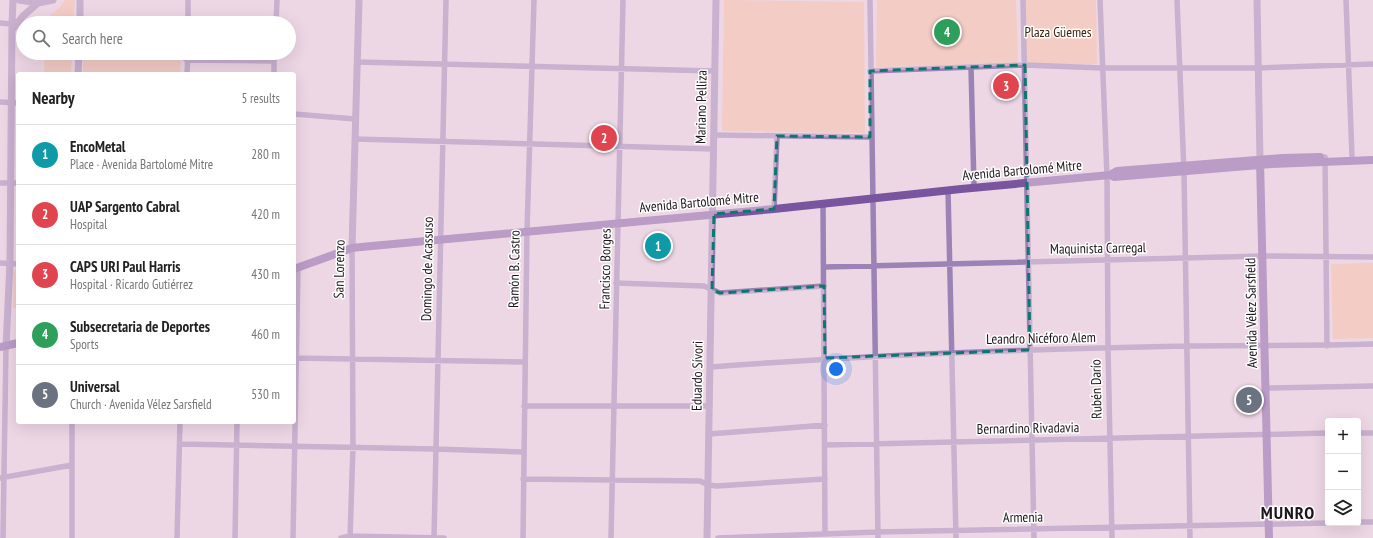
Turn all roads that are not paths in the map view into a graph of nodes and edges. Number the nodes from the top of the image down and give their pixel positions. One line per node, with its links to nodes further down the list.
1 (13, 0): 25 (street)
2 (20, 0): 18 (street)
3 (53, 0): 18 (street)
4 (80, 0): 20 (street)
5 (188, 0): 21 (street)
6 (277, 0): 22 (street)
7 (359, 0): 29 (street, San Lorenzo)
8 (446, 0): 31 (street, Domingo de Acassuso)
9 (534, 0): 34 (street, Ramón B. Castro)
10 (623, 0): 36 (street, Francisco Borges)
11 (716, 0): 40 (street, Mariano Pelliza)
12 (870, 0): 41 (street)
13 (1023, 0): 32 (street)
14 (1100, 0): 37 (street, Rubén Darío)
15 (1177, 0): 38 (street)
16 (1257, 0): 39 (street)
17 (1346, 0): 33 (street)
18 (38, 3): 19 (street)
19 (22, 16)
20 (80, 16)
21 (188, 16)
22 (276, 16)
23 (0, 23): 25 (street)
24 (16, 23): 25 (street)
25 (12, 27): 46 (street)
26 (79, 60): 42 (street)
27 (187, 60): 28 (street); 43 (street)
28 (274, 61): 44 (street)
29 (357, 62): 31 (street); 48 (street, San Lorenzo)
30 (1373, 64): 33 (street)
31 (444, 65): 34 (street); 53 (street, Domingo de Acassuso)
32 (1025, 65): 35 (street); 37 (street); 67 (street)
33 (1349, 65): 39 (street); 58 (street)
34 (532, 67): 36 (street); 54 (street, Ramón B. Castro)
35 (971, 67): 41 (street); 68 (street)
36 (622, 68): 40 (street); 55 (street, Francisco Borges)
37 (1102, 68): 38 (street); 63 (street, Rubén Darío)
38 (1179, 68): 39 (street); 62 (street)
39 (1259, 68): 61 (street)
40 (714, 71): 49 (street, Mariano Pelliza)
41 (870, 71): 51 (street)
42 (78, 72)
43 (187, 72)
44 (274, 72)
45 (0, 102): 46 (street)
46 (14, 103): 65 (street)
47 (296, 114): 48 (street)
48 (355, 119): 52 (street, San Lorenzo)
49 (714, 135): 50 (street); 56 (street, Mariano Pelliza)
50 (777, 136): 51 (street); 72 (street)
51 (870, 137): 70 (street)
52 (355, 139): 53 (street); 77 (street, San Lorenzo)
53 (442, 142): 54 (street); 76 (street, Domingo de Acassuso)
54 (529, 143): 55 (street); 75 (street, Ramón B. Castro)
55 (620, 146): 56 (street); 74 (street, Francisco Borges)
56 (714, 149): 73 (street, Mariano Pelliza)
57 (1373, 155): 58 (main road, Avenida Bartolomé Mitre)
58 (1352, 156): 59 (main road, Avenida Bartolomé Mitre)
59 (1325, 159): 60 (main road, Avenida Bartolomé Mitre); 61 (main road, Avenida Bartolomé Mitre); 80 (street)
60 (1373, 160)
61 (1260, 163): 62 (main road, Avenida Bartolomé Mitre); 78 (main road, Avenida Vélez Sarsfield)
62 (1184, 170): 63 (main road, Avenida Bartolomé Mitre); 82 (street)
63 (1109, 175): 67 (main road, Avenida Bartolomé Mitre); 81 (street, Rubén Darío)
64 (0, 183): 65 (street)
65 (10, 183): 66 (street); 85 (street)
66 (16, 183)
67 (1028, 183): 68 (main road, Avenida Bartolomé Mitre); 83 (street)
68 (974, 187): 69 (main road, Avenida Bartolomé Mitre)
69 (948, 190): 70 (main road, Avenida Bartolomé Mitre); 86 (street)
70 (871, 199): 71 (main road, Avenida Bartolomé Mitre); 88 (street)
71 (823, 204): 72 (main road, Avenida Bartolomé Mitre); 89 (street)
72 (774, 209): 73 (main road, Avenida Bartolomé Mitre)
73 (714, 214): 74 (main road, Avenida Bartolomé Mitre); 93 (street, Eduardo Sívori)
74 (618, 222): 75 (main road, Avenida Bartolomé Mitre); 91 (street, Francisco Borges)
75 (527, 231): 76 (main road, Avenida Bartolomé Mitre); 108 (street, Ramón B. Castro)
76 (440, 240): 77 (main road, Avenida Bartolomé Mitre); 107 (street, Domingo de Acassuso)
77 (352, 248): 90 (main road, Avenida Bartolomé Mitre); 106 (street, San Lorenzo)
78 (1263, 256): 80 (street, Maquinista Carregal); 82 (street, Maquinista Carregal); 98 (main road, Avenida Vélez Sarsfield)
79 (1373, 257): 80 (street, Maquinista Carregal)
80 (1325, 258): 99 (street)
81 (1107, 259): 82 (street, Maquinista Carregal); 83 (street, Maquinista Carregal); 100 (street, Rubén Darío)
82 (1184, 259): 97 (street)
83 (1028, 262): 86 (street, Maquinista Carregal); 101 (street)
84 (0, 263): 85 (street)
85 (10, 263): 87 (street); 96 (street)
86 (950, 263): 88 (street, Maquinista Carregal); 102 (street)
87 (16, 264)
88 (874, 266): 89 (street, Maquinista Carregal); 103 (street)
89 (824, 267): 92 (street)
90 (296, 269)
91 (616, 282): 93 (street); 113 (street, Francisco Borges)
92 (824, 286): 93 (street); 105 (street)
93 (712, 290): 109 (street, Eduardo Sívori)
94 (16, 343): 96 (main road)
95 (1373, 344): 99 (street, Leandro Nicéforo Alem)
96 (3, 346): 138 (street)
97 (1187, 346): 98 (street, Leandro Nicéforo Alem); 100 (street, Leandro Nicéforo Alem); 125 (street)
98 (1265, 346): 99 (street, Leandro Nicéforo Alem); 111 (main road, Avenida Vélez Sarsfield)
99 (1327, 346)
100 (1108, 348): 101 (street, Leandro Nicéforo Alem); 126 (street, Rubén Darío)
101 (1030, 350): 102 (street, Leandro Nicéforo Alem); 127 (street)
102 (952, 352): 103 (street, Leandro Nicéforo Alem); 128 (street)
103 (875, 355): 105 (street, Leandro Nicéforo Alem); 130 (street)
104 (296, 358): 106 (street)
105 (825, 358): 109 (street, Leandro Nicéforo Alem); 119 (street)
106 (351, 359): 107 (street); 134 (street, San Lorenzo)
107 (437, 361): 108 (street); 135 (street, Domingo de Acassuso)
108 (525, 362): 112 (street, Ramón B. Castro)
109 (710, 367): 114 (street, Eduardo Sívori)
110 (1373, 386): 111 (street)
111 (1266, 388): 124 (main road, Avenida Vélez Sarsfield)
112 (524, 406): 113 (street); 136 (street, Ramón B. Castro)
113 (614, 406): 114 (street); 141 (street, Francisco Borges)
114 (710, 406): 123 (street, Eduardo Sívori)
115 (72, 424): 137 (street)
116 (180, 424): 129 (street)
117 (237, 424): 133 (street)
118 (296, 424): 132 (street)
119 (825, 425): 123 (street); 131 (street)
120 (1325, 433): 124 (street, Bernardino Rivadavia)
121 (1361, 433): 122 (street)
122 (1373, 433)
123 (709, 434): 142 (street, Eduardo Sívori)
124 (1267, 434): 125 (street, Bernardino Rivadavia); 146 (main road, Avenida Vélez Sarsfield)
125 (1189, 436): 126 (street, Bernardino Rivadavia); 147 (street)
126 (1110, 439): 127 (street, Bernardino Rivadavia); 148 (street, Rubén Darío)
127 (1032, 440): 128 (street, Bernardino Rivadavia); 149 (street)
128 (954, 441): 130 (street, Bernardino Rivadavia); 150 (street)
129 (180, 444): 133 (street); 157 (street)
130 (877, 444): 131 (street, Bernardino Rivadavia); 152 (street)
131 (825, 445): 140 (street)
132 (296, 446): 133 (street); 134 (street); 159 (street)
133 (237, 447): 158 (street)
134 (353, 447): 135 (street); 153 (street, San Lorenzo)
135 (435, 449): 136 (street); 161 (street, Domingo de Acassuso)
136 (523, 452): 139 (street, Ramón B. Castro)
137 (72, 465): 138 (street); 156 (street)
138 (3, 478): 155 (street)
139 (523, 479): 141 (street); 163 (street, Ramón B. Castro)
140 (825, 479): 142 (street); 151 (street)
141 (612, 481): 142 (street); 164 (street, Francisco Borges)
142 (708, 485): 165 (street, Eduardo Sívori)
143 (1361, 522): 144 (street)
144 (1373, 522)
145 (1325, 523): 146 (street, Armenia)
146 (1269, 524): 147 (street, Armenia); 171 (main road, Avenida Vélez Sarsfield)
147 (1190, 526): 148 (street, Armenia); 170 (street)
148 (1111, 527): 149 (street, Armenia); 169 (street, Rubén Darío)
149 (1034, 529): 150 (street, Armenia); 168 (street)
150 (955, 530): 152 (street, Armenia); 167 (street)
151 (825, 534): 152 (street, Armenia); 154 (street, Armenia)
152 (877, 535)
153 (350, 537): 160 (street); 161 (street)
154 (788, 537): 166 (street, Armenia)
155 (4, 538)
156 (72, 538)
157 (177, 538)
158 (235, 538)
159 (293, 538)
160 (341, 538)
161 (434, 538): 162 (street)
162 (444, 538)
163 (523, 538)
164 (611, 538)
165 (707, 538)
166 (718, 538)
167 (956, 538)
168 (1034, 538)
169 (1112, 538)
170 (1190, 538)
171 (1269, 538)

